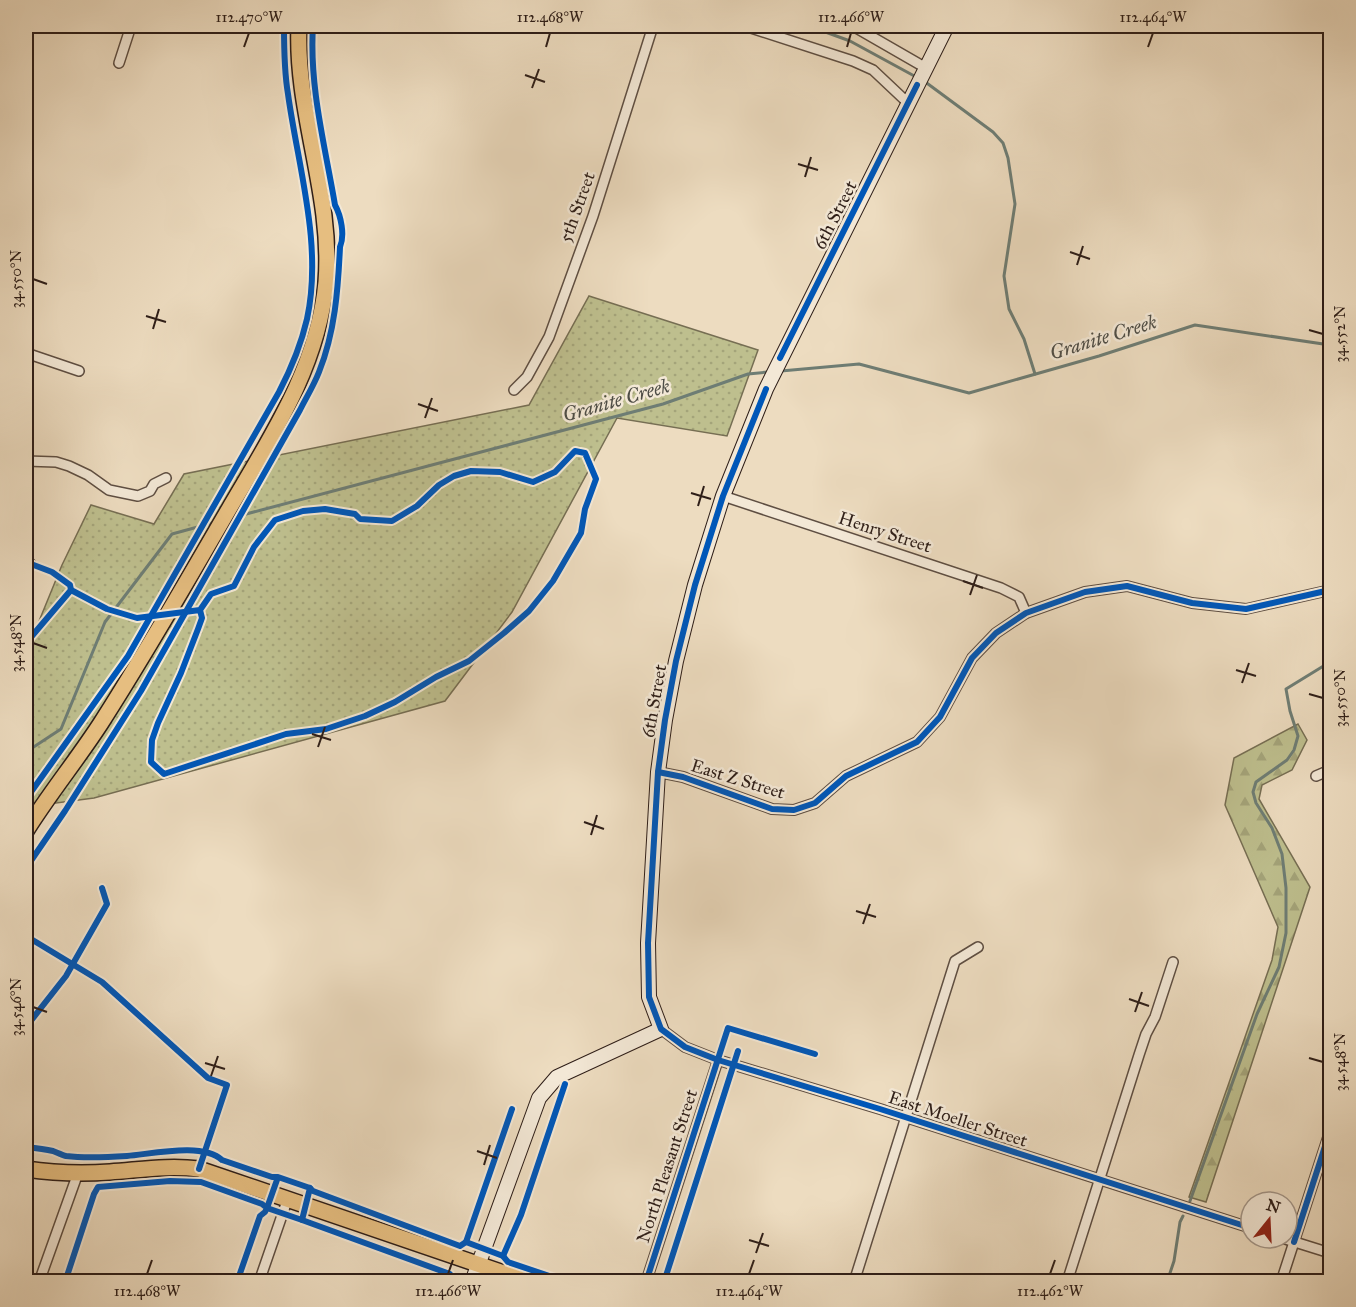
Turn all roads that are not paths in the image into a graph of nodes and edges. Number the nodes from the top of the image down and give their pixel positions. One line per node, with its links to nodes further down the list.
1 (131, 26): 7 (street)
2 (299, 26): 21 (main road)
3 (653, 26): 12 (street, 5th Street)
4 (744, 26): 9 (street)
5 (853, 26): 8 (street)
6 (946, 26): 8 (street, 6th Street)
7 (119, 63)
8 (922, 76): 9 (street, 6th Street)
9 (908, 103): 15 (street, 6th Street)
10 (26, 353): 11 (street)
11 (79, 371)
12 (513, 390)
13 (26, 461): 14 (street)
14 (166, 478)
15 (723, 496): 17 (street, Henry Street); 19 (street, 6th Street)
16 (1330, 590): 17 (street, East Z Street)
17 (1026, 613): 19 (street, East Z Street)
18 (1330, 770): 20 (street)
19 (658, 772): 24 (street, 6th Street)
20 (1316, 776)
21 (29, 826)
22 (978, 947): 26 (street)
23 (1173, 963): 30 (street)
24 (661, 1029): 25 (street, East Moeller Street); 37 (street)
25 (718, 1060): 26 (street, East Moeller Street); 42 (street, North Pleasant Street)
26 (906, 1118): 30 (street, East Moeller Street); 43 (street)
27 (1330, 1131): 33 (street)
28 (26, 1169): 29 (main road)
29 (78, 1173): 31 (main road); 38 (street)
30 (1099, 1179): 32 (street, East Moeller Street); 44 (street)
31 (288, 1198): 37 (main road); 39 (street)
32 (1239, 1224)
33 (1299, 1227)
34 (1299, 1244): 36 (street)
35 (1291, 1250): 45 (street)
36 (1330, 1253)
37 (479, 1264): 40 (street); 41 (main road)
38 (39, 1281)
39 (259, 1281)
40 (472, 1281)
41 (530, 1281)
42 (646, 1281)
43 (854, 1281)
44 (1066, 1281)
45 (1281, 1281)

